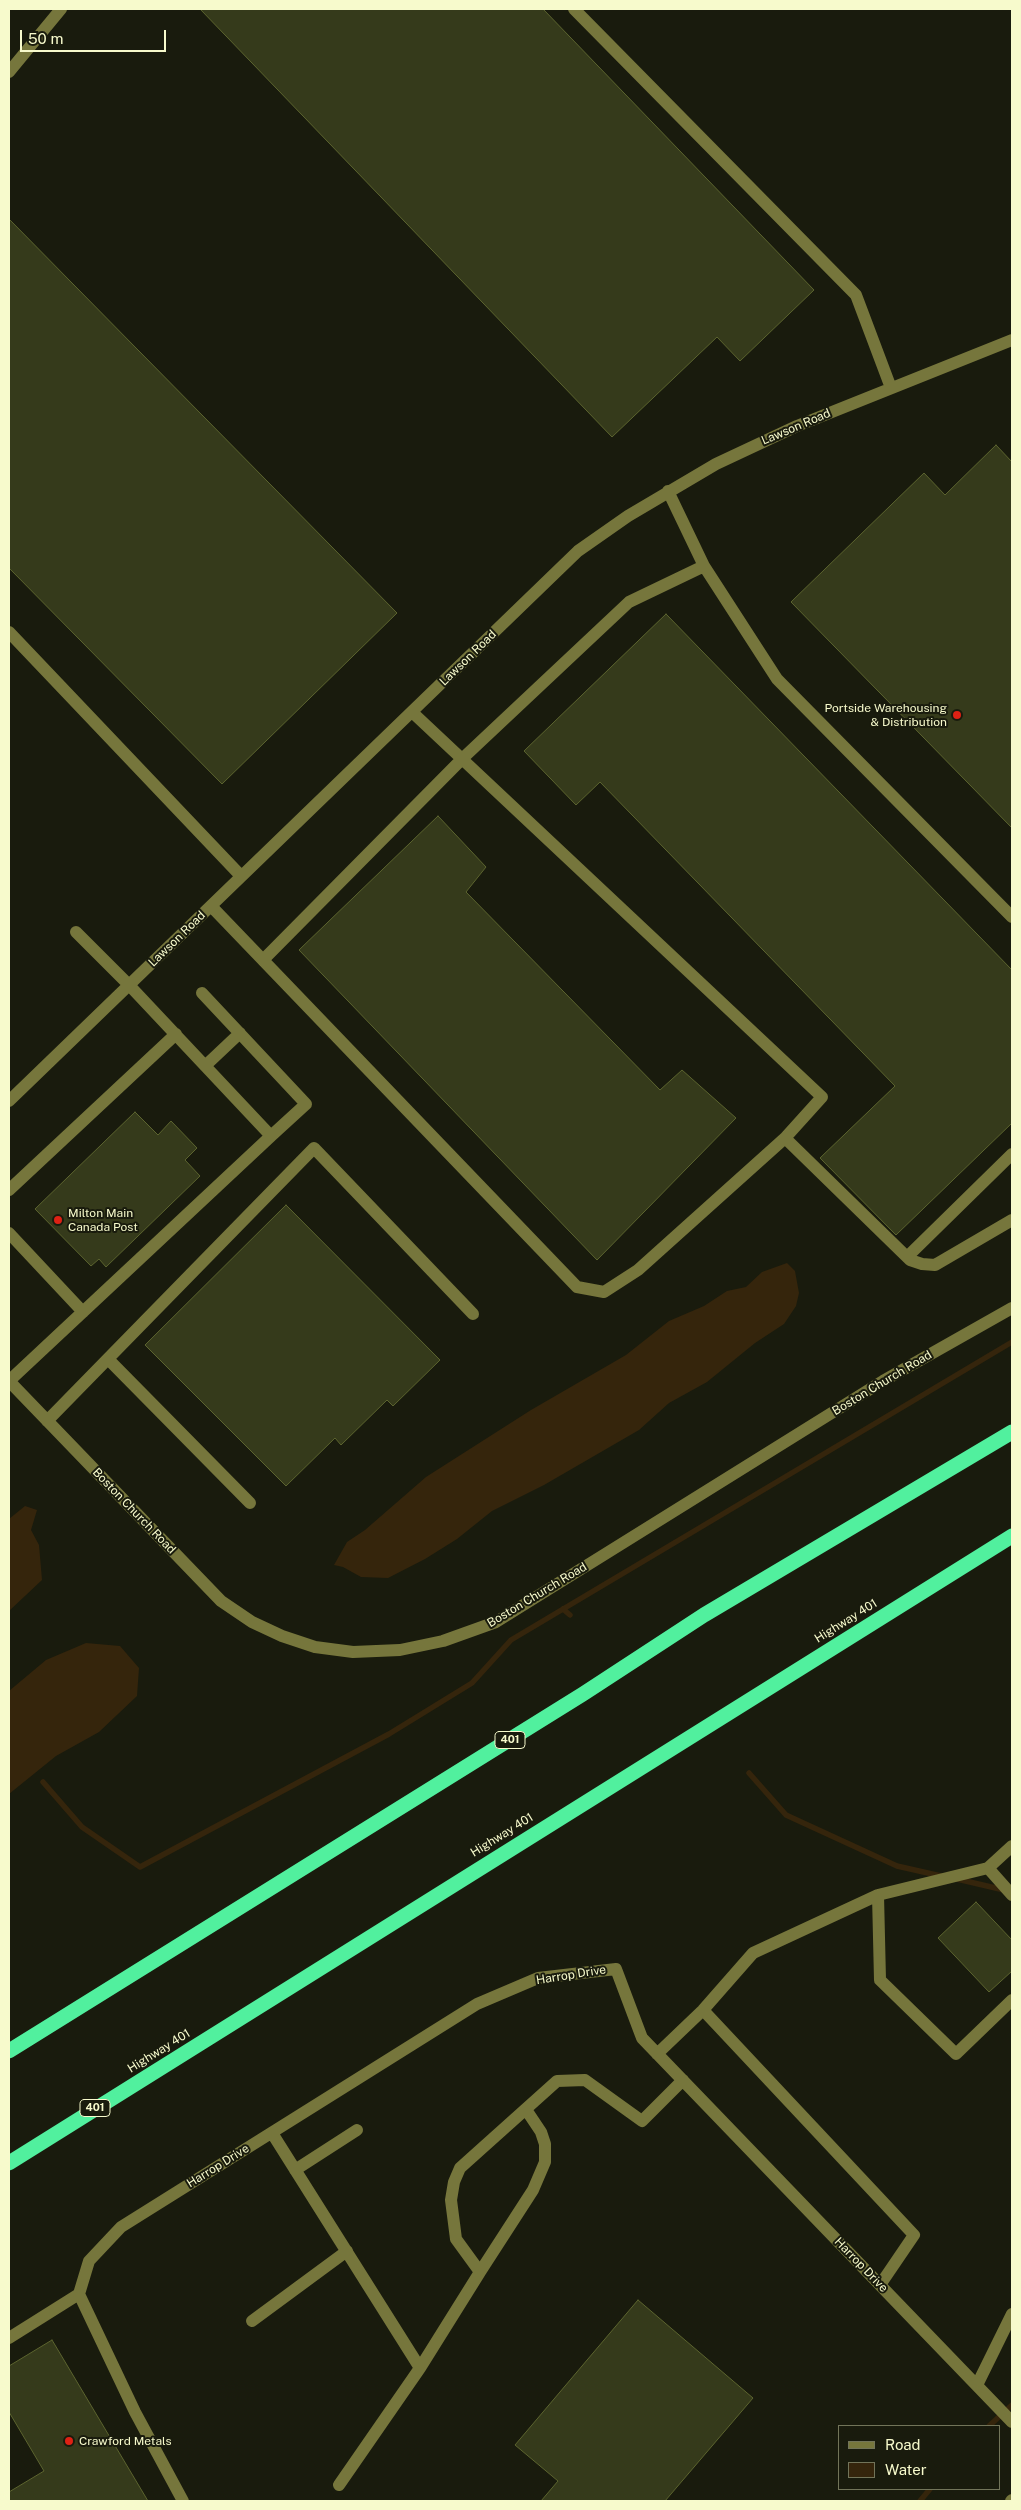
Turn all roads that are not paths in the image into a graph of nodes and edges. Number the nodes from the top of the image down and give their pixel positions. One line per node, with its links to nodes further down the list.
1 (61, 9): 3 (street)
2 (574, 9): 5 (street)
3 (9, 72)
4 (1012, 340): 5 (street, Lawson Road)
5 (891, 388): 6 (street, Lawson Road)
6 (668, 492): 7 (street); 9 (street, Lawson Road)
7 (704, 566): 10 (street); 13 (street)
8 (9, 632): 11 (street)
9 (412, 712): 10 (street); 11 (street, Lawson Road)
10 (462, 758): 15 (street); 23 (street)
11 (241, 876): 12 (street, Lawson Road)
12 (211, 906): 15 (street); 16 (street, Lawson Road)
13 (1012, 917)
14 (76, 932): 16 (street)
15 (263, 960): 23 (street)
16 (129, 985): 19 (street); 21 (street, Lawson Road)
17 (202, 993): 18 (street)
18 (240, 1033): 20 (street); 22 (street)
19 (176, 1034): 20 (street); 25 (street)
20 (205, 1066): 22 (street)
21 (9, 1101)
22 (271, 1136): 30 (street)
23 (785, 1138): 28 (street)
24 (1012, 1154): 28 (street)
25 (9, 1190)
26 (1012, 1220): 28 (street)
27 (9, 1234): 30 (street)
28 (907, 1257)
29 (1012, 1308): 34 (street, Boston Church Road)
30 (83, 1312): 33 (street)
31 (473, 1314): 32 (street)
32 (108, 1359): 34 (street); 36 (street)
33 (9, 1381): 34 (street, Boston Church Road)
34 (48, 1421)
35 (1012, 1432): 44 (highway, 401)
36 (250, 1503)
37 (1012, 1536): 50 (highway, Highway 401 / 401)
38 (1012, 1846): 39 (street)
39 (988, 1868): 40 (street); 41 (street)
40 (878, 1895): 42 (street); 43 (street)
41 (1012, 1895)
42 (1012, 2000)
43 (703, 2010): 45 (street); 54 (street)
44 (9, 2050)
45 (657, 2054): 46 (street, Harrop Drive); 49 (street, Harrop Drive)
46 (683, 2080): 47 (street); 54 (street, Harrop Drive)
47 (526, 2111): 53 (street); 53 (street)
48 (357, 2130): 51 (street)
49 (272, 2133): 51 (street); 55 (street, Harrop Drive)
50 (9, 2163)
51 (295, 2170): 52 (street)
52 (347, 2251): 57 (street); 59 (street)
53 (480, 2272): 59 (street)
54 (880, 2285): 60 (street, Harrop Drive)
55 (79, 2294): 58 (street); 63 (street)
56 (1012, 2314): 60 (street)
57 (252, 2321)
58 (9, 2338)
59 (420, 2368): 62 (street)
60 (977, 2385): 61 (street, Harrop Drive)
61 (1012, 2422)
62 (339, 2485)
63 (183, 2501)

